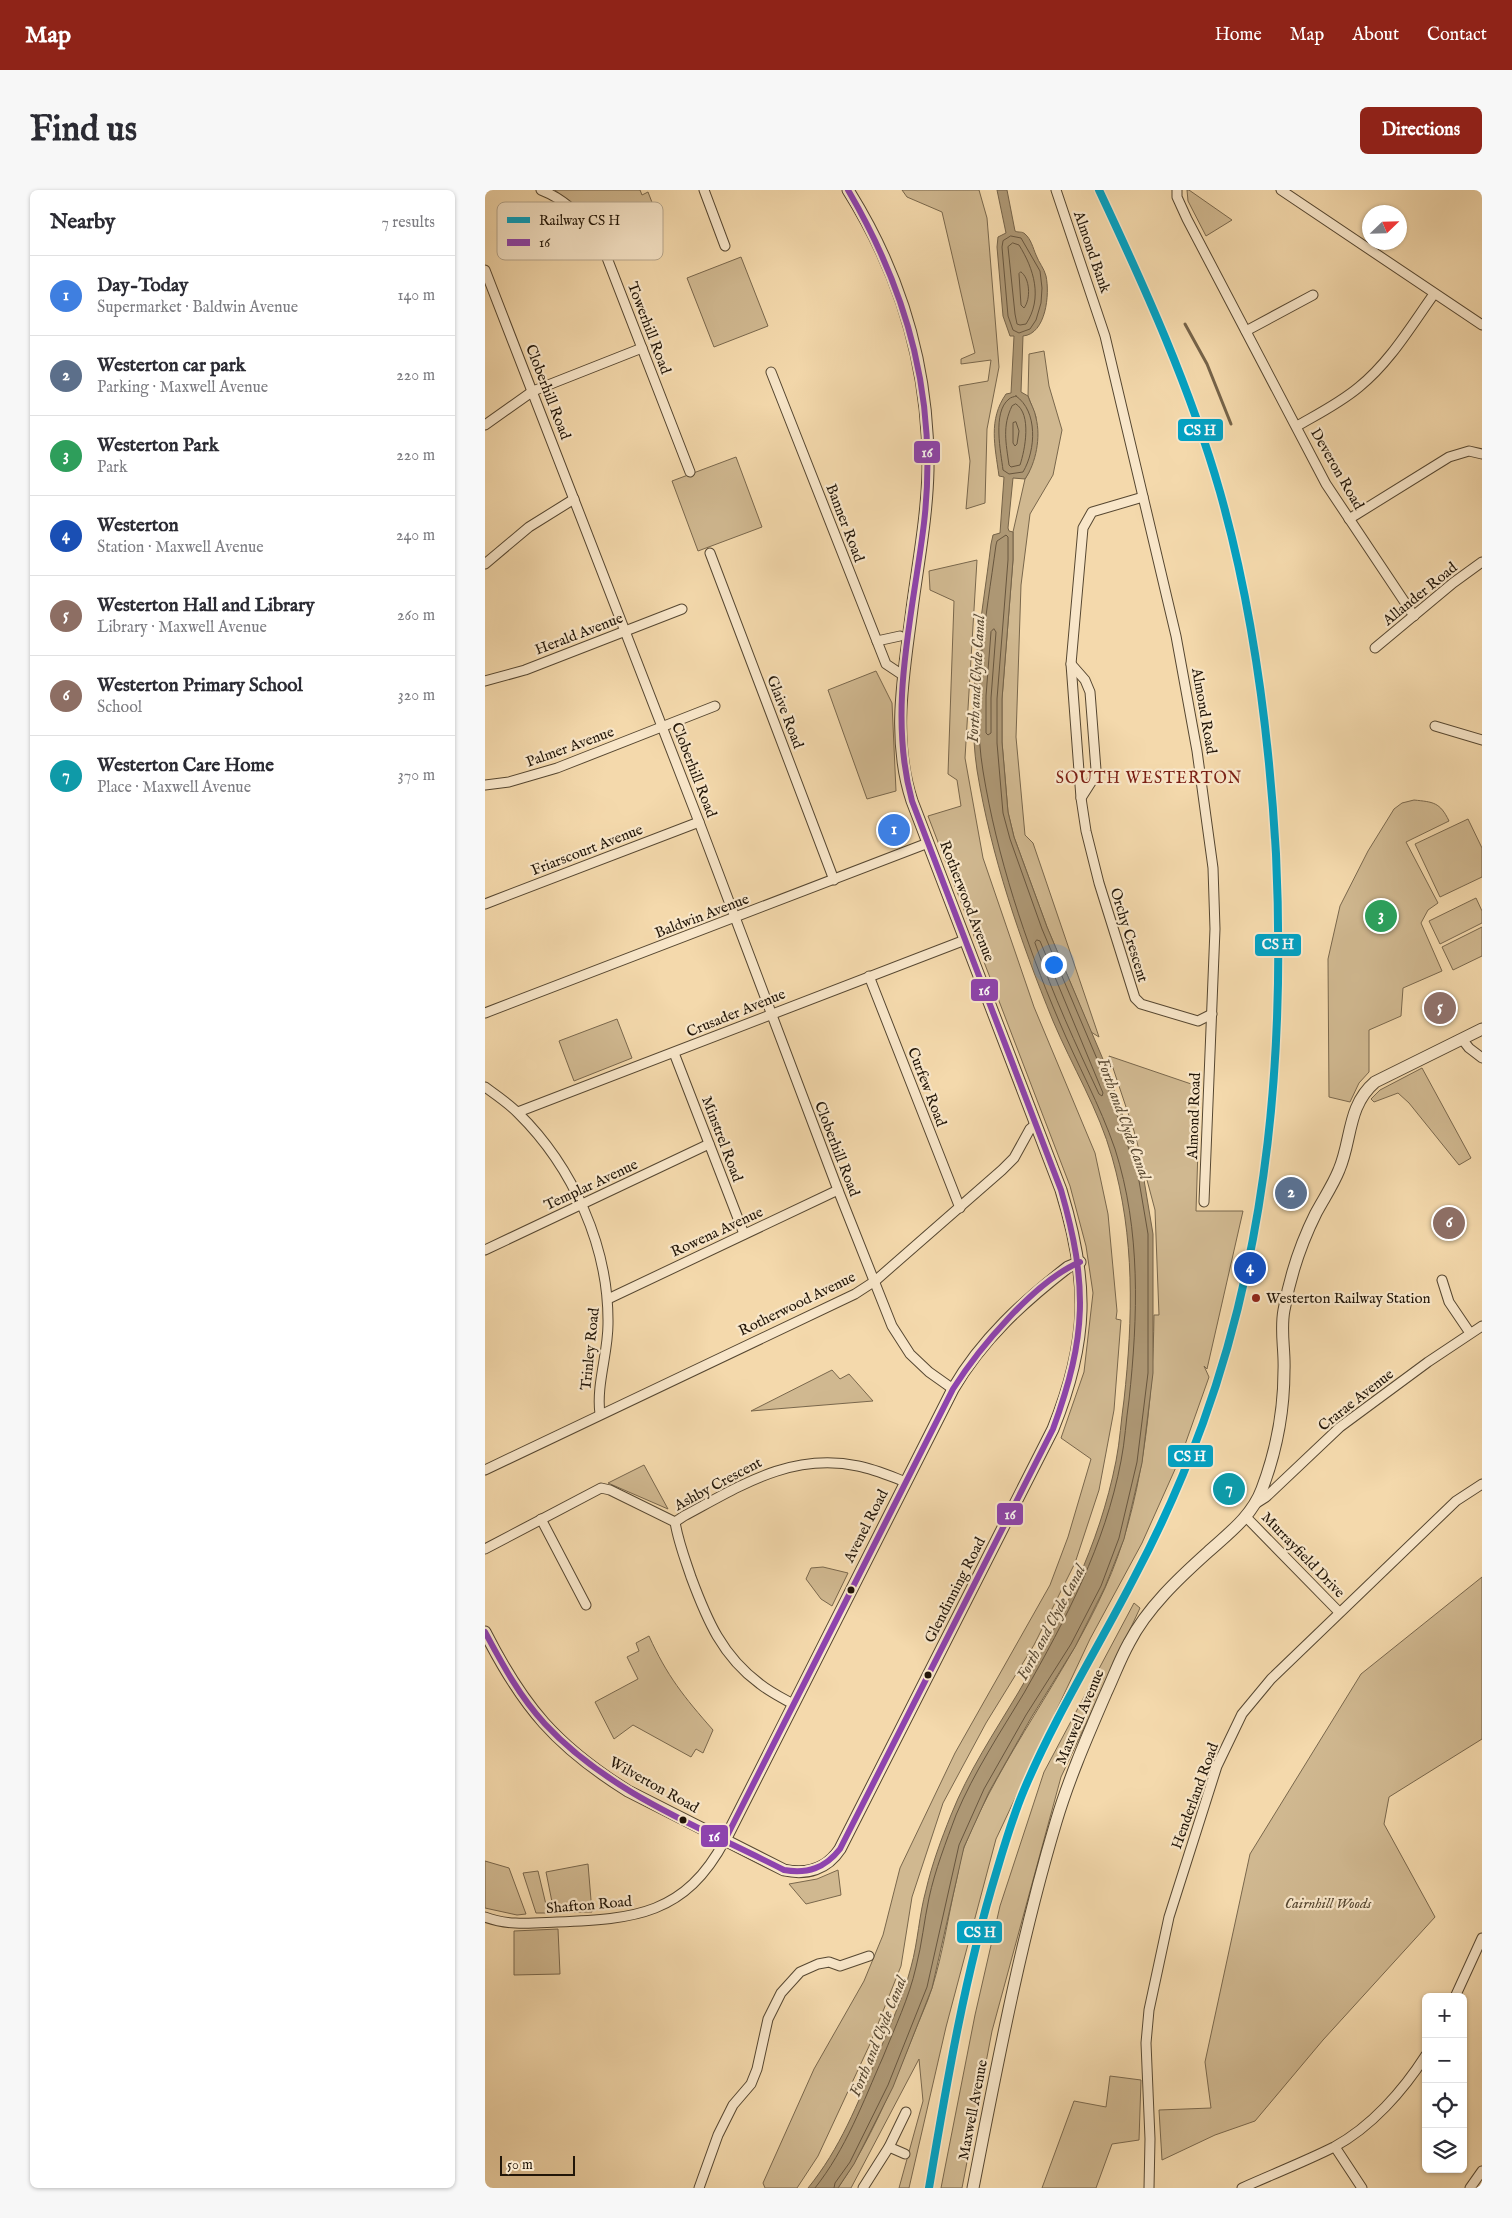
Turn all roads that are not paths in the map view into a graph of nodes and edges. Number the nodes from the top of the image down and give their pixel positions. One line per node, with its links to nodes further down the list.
1 (541, 190): 7 (street, Towerhill Road)
2 (704, 190): 8 (street)
3 (848, 190): 36 (street, Rotherwood Avenue)
4 (1056, 190): 13 (street, Almond Bank)
5 (1177, 190): 15 (street, Deveron Road)
6 (1281, 190): 11 (street)
7 (560, 202)
8 (725, 246)
9 (606, 260): 16 (street, Towerhill Road)
10 (485, 270): 18 (street, Cloberhill Road)
11 (1434, 294): 14 (street); 20 (street)
12 (1313, 295): 15 (street)
13 (1101, 322): 23 (street, Almond Road)
14 (1482, 325)
15 (1246, 330): 20 (street, Deveron Road)
16 (642, 348): 18 (street); 22 (street, Towerhill Road)
17 (771, 372): 33 (street, Banner Road)
18 (533, 391): 19 (street); 24 (street, Cloberhill Road)
19 (485, 425)
20 (1297, 426): 25 (street, Deveron Road)
21 (1482, 454): 25 (street)
22 (689, 472)
23 (1143, 497): 35 (street, Orchy Crescent); 53 (street, Almond Road)
24 (574, 499): 28 (street); 31 (street, Cloberhill Road)
25 (1349, 519): 30 (street, Deveron Road)
26 (711, 553): 46 (street, Glaive Road)
27 (1482, 562): 30 (street, Allander Road)
28 (485, 564)
29 (683, 609): 31 (street, Herald Avenue)
30 (1414, 616): 34 (street, Allander Road)
31 (625, 632): 37 (street, Herald Avenue); 39 (street, Cloberhill Road)
32 (900, 636): 33 (street)
33 (877, 641): 36 (street, Banner Road)
34 (1375, 648)
35 (1071, 664): 43 (street, Orchy Crescent); 43 (street)
36 (904, 676): 45 (street, Rotherwood Avenue)
37 (485, 681)
38 (715, 706): 39 (street, Palmer Avenue)
39 (662, 726): 42 (street, Palmer Avenue); 44 (street, Cloberhill Road)
40 (1435, 726): 41 (street)
41 (1482, 740)
42 (485, 785)
43 (1081, 798): 53 (street, Orchy Crescent)
44 (699, 822): 47 (street, Friarscourt Avenue); 48 (street, Cloberhill Road)
45 (928, 843): 46 (street, Baldwin Avenue); 49 (street, Rotherwood Avenue)
46 (834, 880): 48 (street, Baldwin Avenue)
47 (485, 904)
48 (735, 918): 51 (street, Baldwin Avenue); 52 (street, Cloberhill Road)
49 (965, 940): 50 (street, Crusader Avenue); 60 (street, Rotherwood Avenue)
50 (869, 976): 52 (street, Crusader Avenue); 65 (street, Curfew Road)
51 (485, 1013)
52 (772, 1013): 56 (street, Crusader Avenue); 62 (street, Cloberhill Road)
53 (1212, 1014): 63 (street, Almond Road)
54 (1482, 1029): 55 (street, Maxwell Avenue)
55 (1462, 1039): 57 (street); 79 (street, Maxwell Avenue)
56 (674, 1052): 59 (street, Crusader Avenue); 61 (street, Minstrel Road)
57 (1482, 1058)
58 (485, 1087): 59 (street, Trinley Road)
59 (518, 1112): 64 (street, Trinley Road)
60 (1036, 1124): 65 (street, Rotherwood Avenue); 68 (street, Glendinning Road)
61 (709, 1144): 64 (street, Templar Avenue); 66 (street, Minstrel Road)
62 (838, 1190): 66 (street, Rowena Avenue); 70 (street, Cloberhill Road)
63 (1204, 1202)
64 (581, 1205): 67 (street, Templar Avenue); 71 (street, Trinley Road)
65 (960, 1208): 70 (street, Rotherwood Avenue)
66 (744, 1234): 71 (street, Rowena Avenue)
67 (485, 1250)
68 (1080, 1262): 74 (street, Avenel Road); 88 (street, Glendinning Road)
69 (1442, 1280): 73 (street)
70 (875, 1281): 74 (street, Cloberhill Road); 75 (street, Rotherwood Avenue)
71 (608, 1299): 75 (street, Trinley Road)
72 (1482, 1326): 73 (street, Crarae Avenue)
73 (1470, 1334): 79 (street, Crarae Avenue)
74 (953, 1388): 77 (street, Avenel Road)
75 (600, 1414): 76 (street, Rotherwood Avenue)
76 (485, 1469)
77 (906, 1482): 82 (street, Ashby Crescent); 87 (street, Avenel Road)
78 (1482, 1484): 85 (street, Henderland Road)
79 (1255, 1505): 80 (street, Maxwell Avenue)
80 (1246, 1517): 85 (street, Murrayfield Drive); 101 (street, Maxwell Avenue)
81 (541, 1519): 82 (street); 83 (street); 84 (street)
82 (675, 1522): 87 (street, Ashby Crescent)
83 (485, 1549)
84 (586, 1605)
85 (1339, 1612): 102 (street, Henderland Road)
86 (485, 1632): 88 (street, Wilverton Road)
87 (793, 1704): 88 (street, Avenel Road)
88 (725, 1840): 89 (street, Shafton Road)
89 (485, 1917)
90 (1482, 1938): 92 (street)
91 (869, 1956): 99 (street)
92 (1457, 1993)
93 (1422, 2062): 96 (street)
94 (906, 2112): 95 (street)
95 (889, 2147): 97 (street); 100 (street)
96 (1335, 2147): 103 (street); 104 (street)
97 (905, 2154)
98 (1482, 2171): 105 (street)
99 (699, 2188)
100 (863, 2188)
101 (973, 2188)
102 (1149, 2188)
103 (1242, 2188)
104 (1362, 2188)
105 (1470, 2188)

